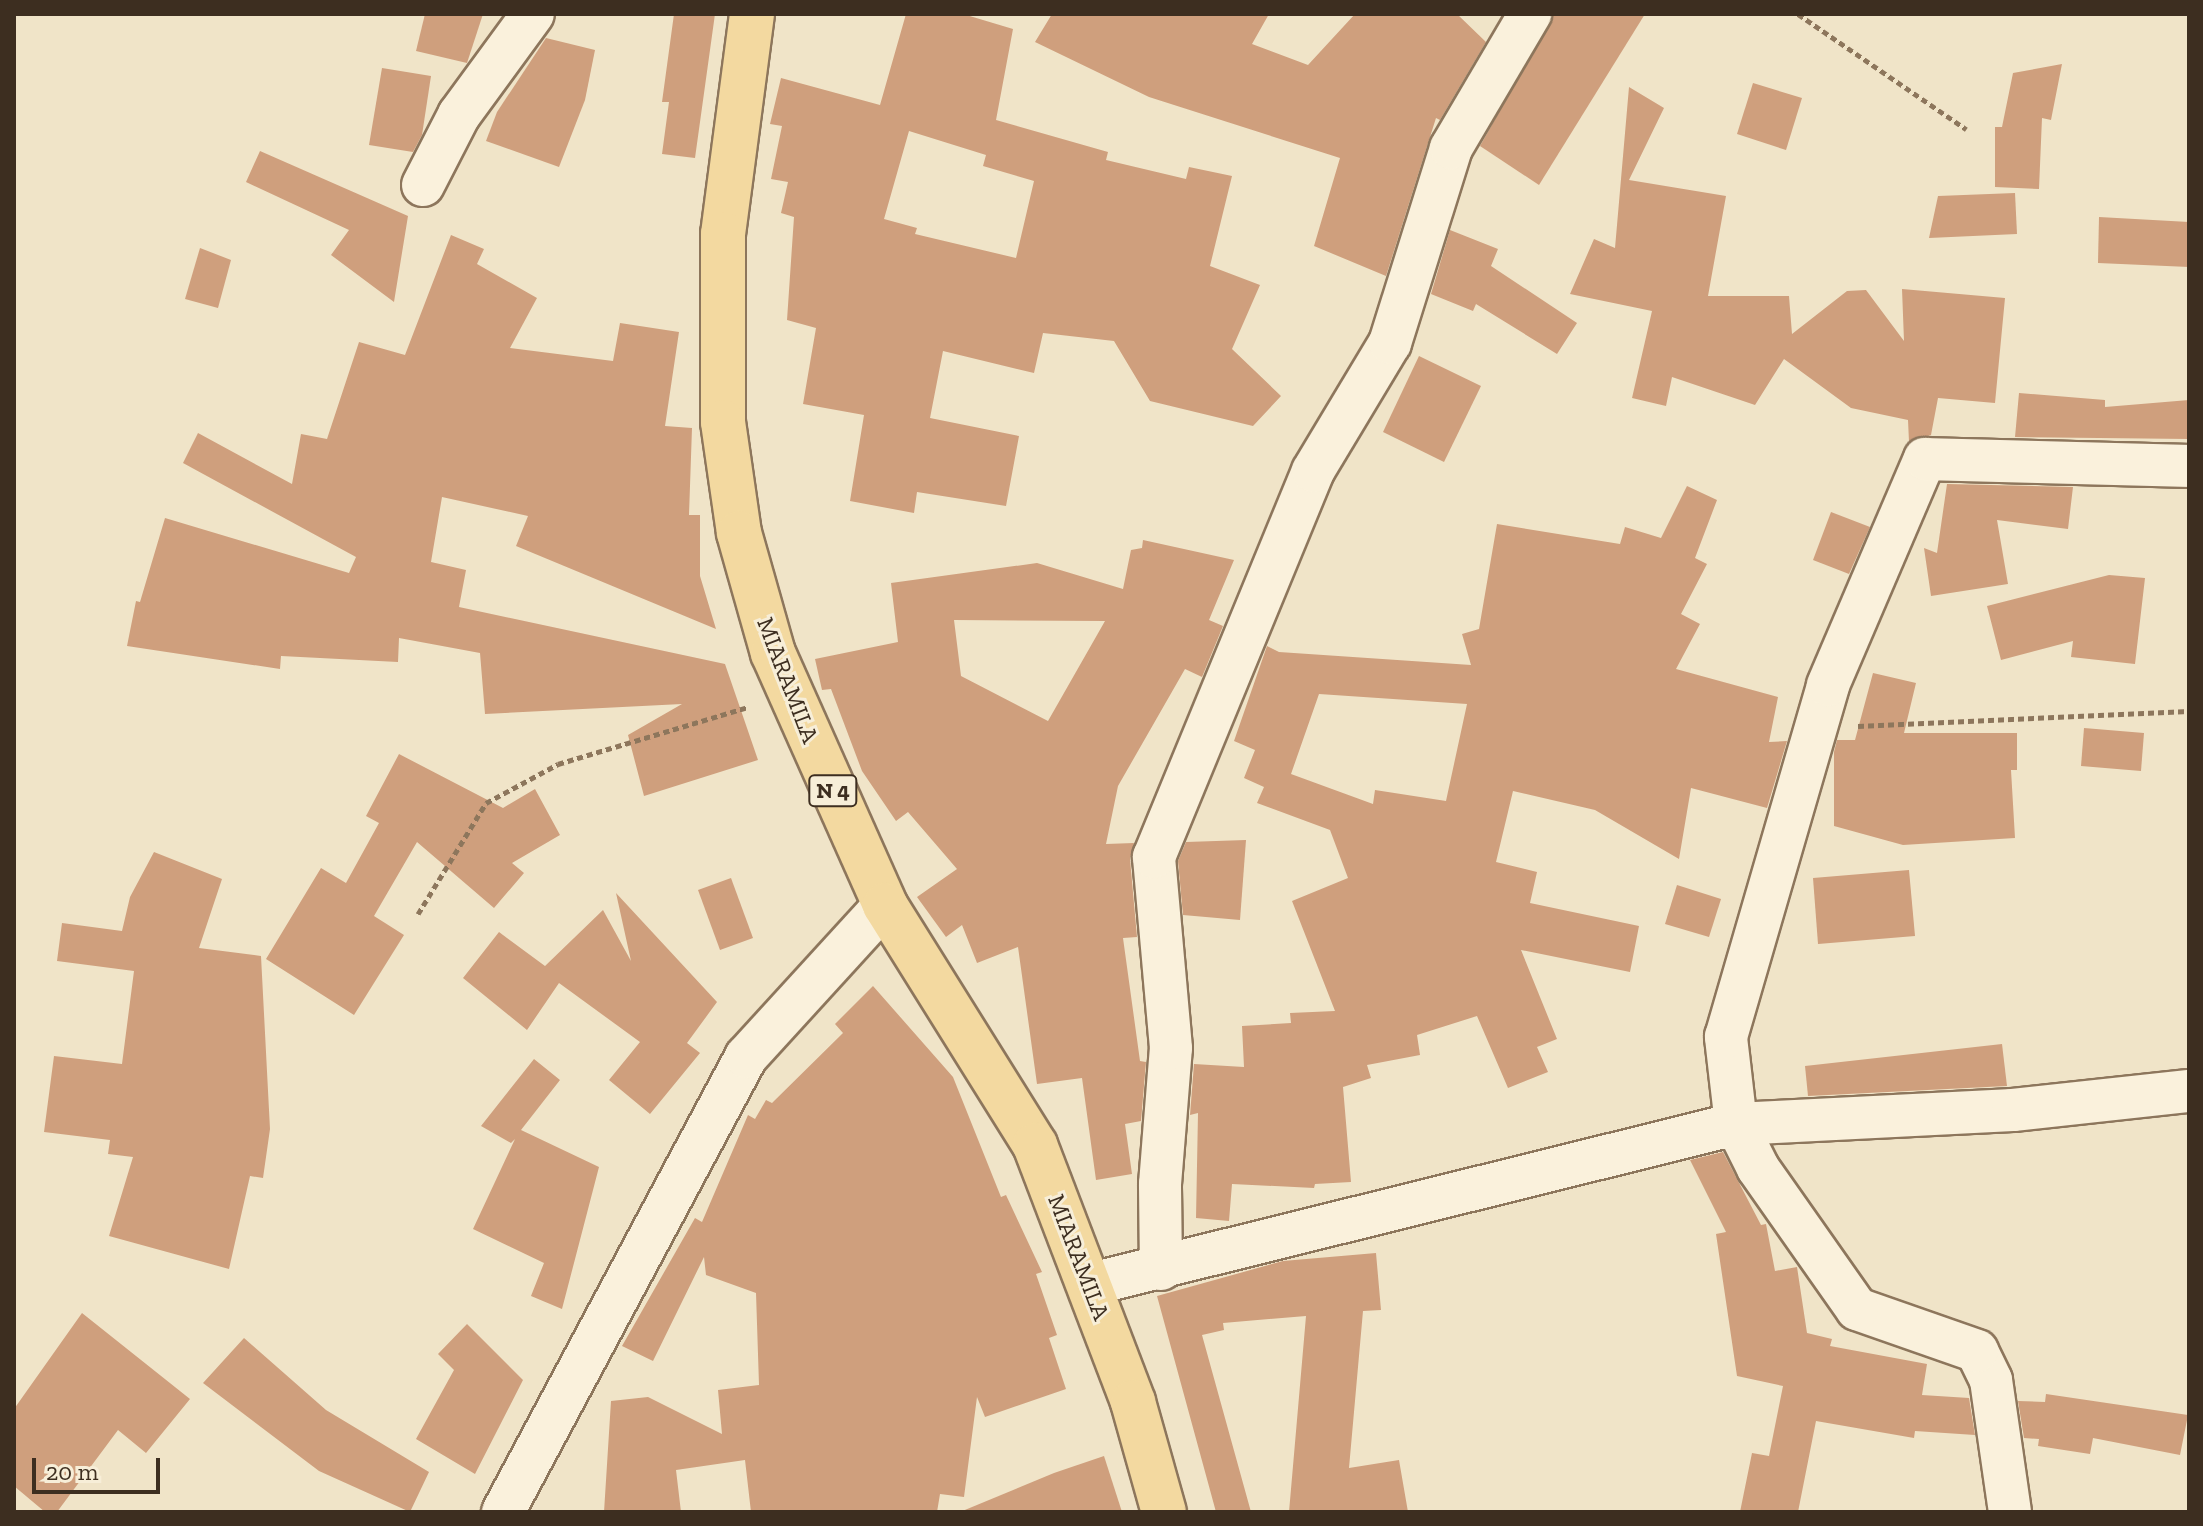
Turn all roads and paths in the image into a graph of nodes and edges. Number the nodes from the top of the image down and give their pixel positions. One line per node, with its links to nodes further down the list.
1 (533, 14): 6 (street)
2 (752, 14): 8 (main road, MIARAMILA / N 4)
3 (1530, 14): 15 (street)
4 (1798, 14): 5 (path)
5 (1966, 129)
6 (423, 185)
7 (2189, 466): 9 (street)
8 (791, 693): 11 (main road, MIARAMILA / N 4); 12 (path)
9 (1822, 707): 10 (path); 14 (street)
10 (2189, 711)
11 (885, 905): 16 (main road, MIARAMILA / N 4); 17 (street)
12 (418, 914)
13 (2189, 1091): 14 (street)
14 (1736, 1124): 15 (street); 19 (street)
15 (1161, 1269): 16 (street)
16 (1091, 1284): 18 (main road, MIARAMILA / N 4)
17 (503, 1512)
18 (1164, 1512)
19 (2010, 1512)

